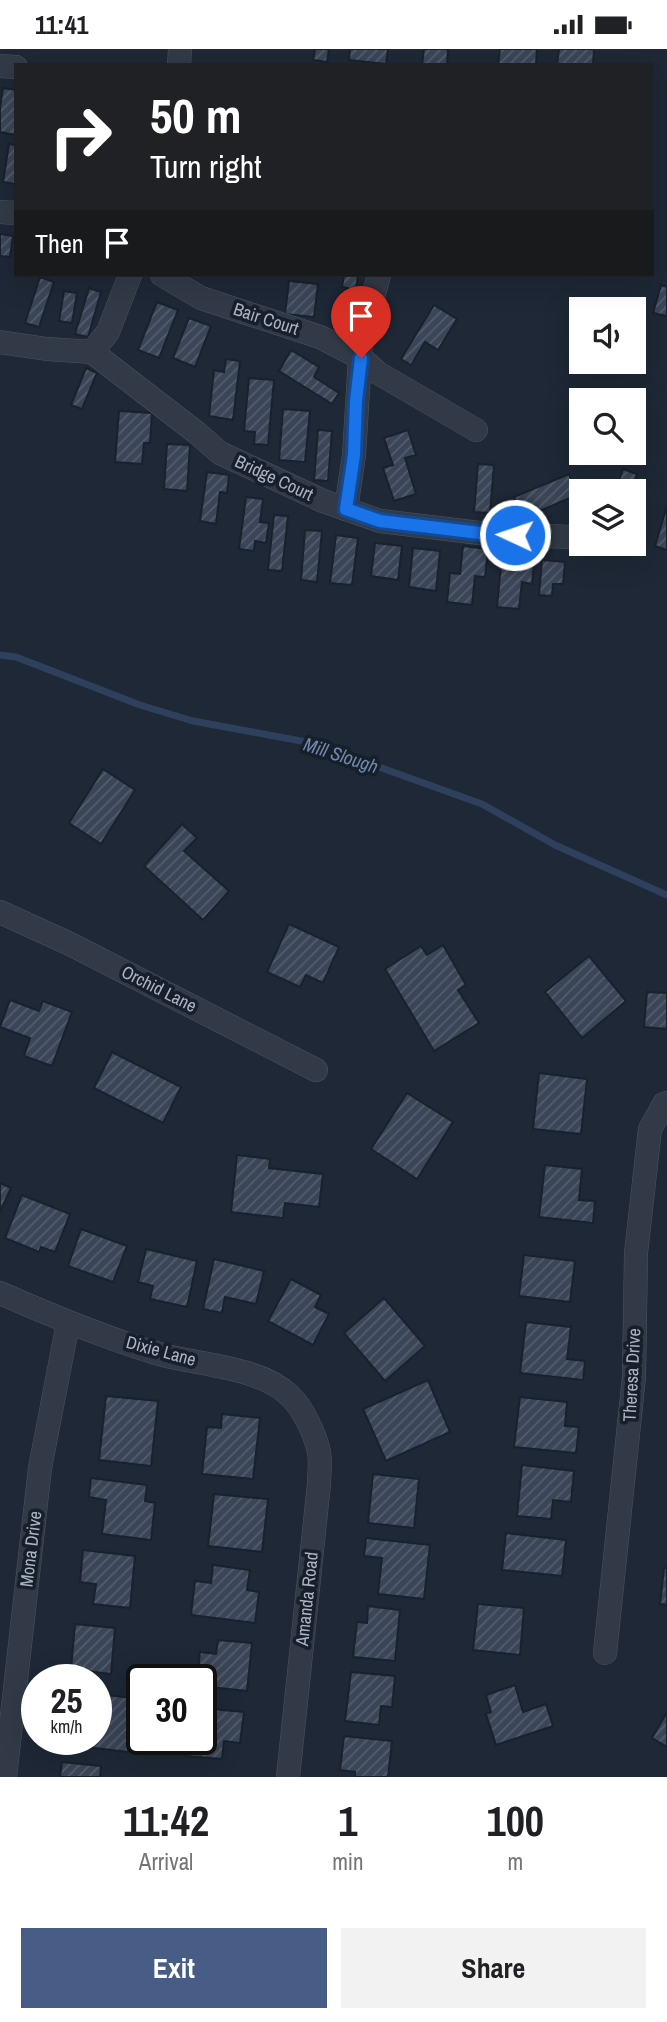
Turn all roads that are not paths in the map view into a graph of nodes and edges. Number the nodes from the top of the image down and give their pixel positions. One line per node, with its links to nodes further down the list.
1 (129, 277): 5 (street)
2 (165, 277): 6 (street, Bair Court)
3 (378, 277): 6 (street)
4 (0, 342): 5 (street)
5 (92, 352): 8 (street, Bridge Court)
6 (361, 358): 7 (street, Bair Court); 8 (street)
7 (476, 430)
8 (346, 509): 9 (street, Bridge Court)
9 (569, 537)
10 (0, 912): 11 (street, Orchid Lane)
11 (316, 1070)
12 (667, 1103): 16 (street, Theresa Drive)
13 (0, 1293): 14 (street, Dixie Lane)
14 (68, 1323): 15 (street, Dixie Lane); 17 (street, Mona Drive)
15 (309, 1423): 18 (street, Amanda Road)
16 (605, 1653)
17 (5, 1777)
18 (288, 1777)

